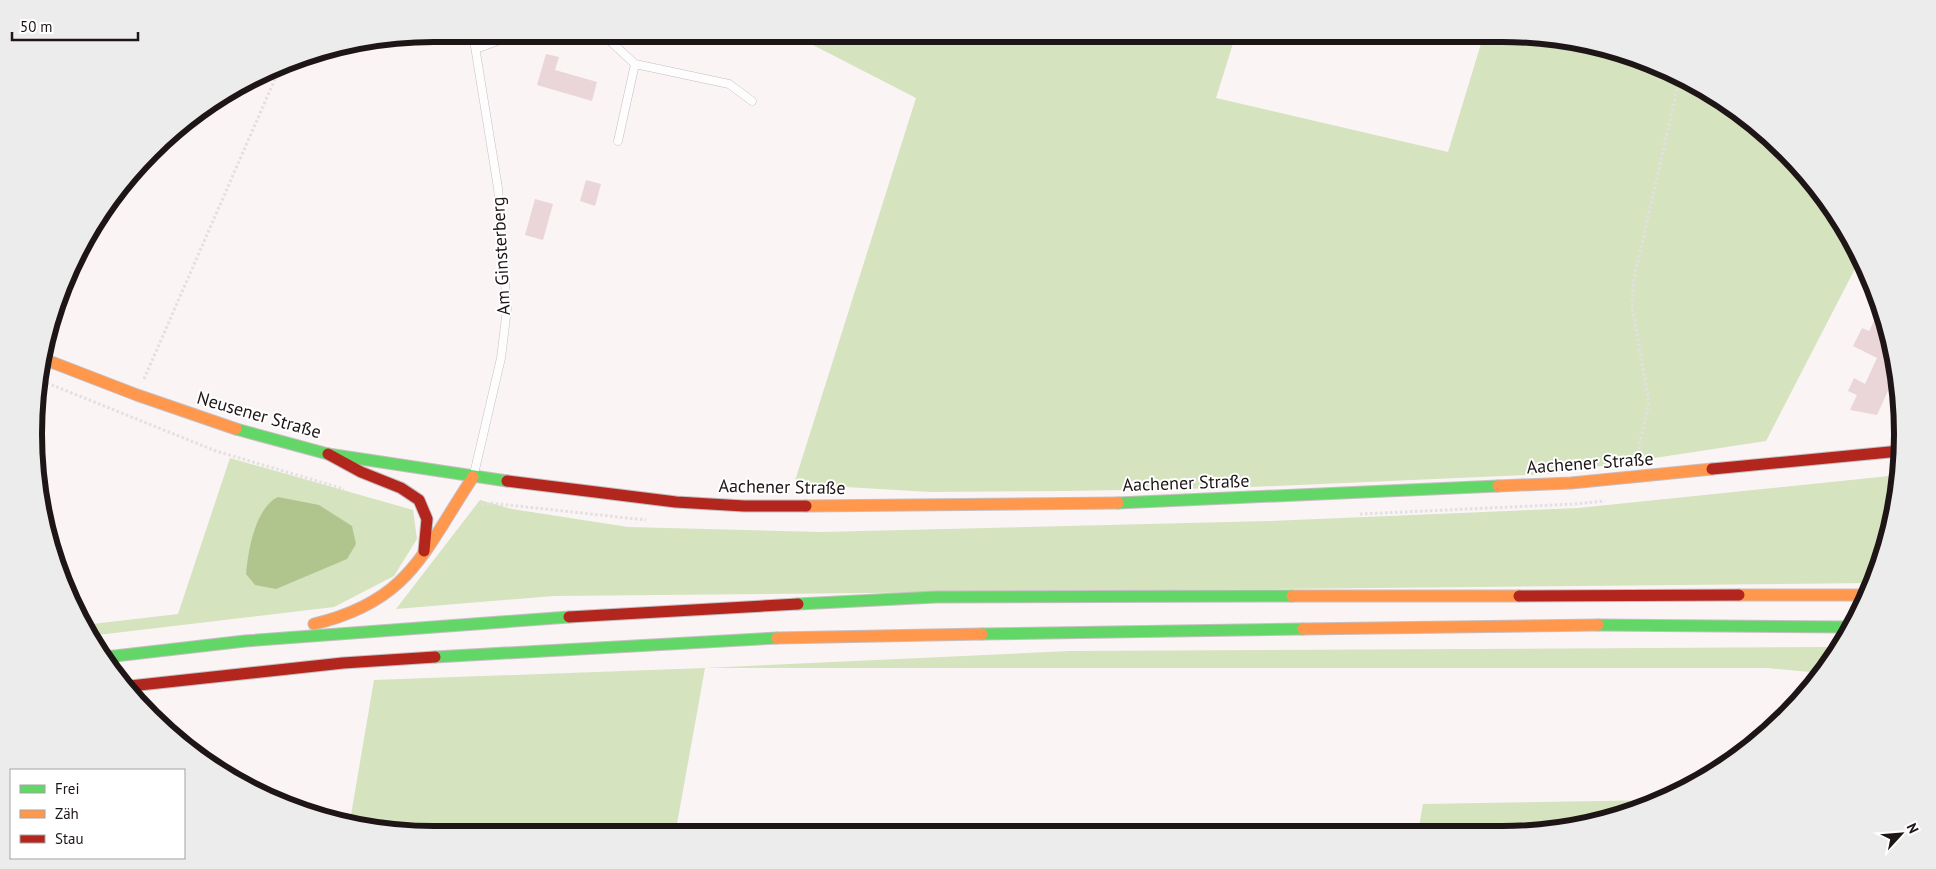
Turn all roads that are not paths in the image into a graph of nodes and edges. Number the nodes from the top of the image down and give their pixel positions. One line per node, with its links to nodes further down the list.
1 (475, 42): 4 (lane, Am Ginsterberg)
2 (495, 42): 4 (lane)
3 (611, 42): 5 (lane)
4 (476, 49): 11 (lane, Am Ginsterberg)
5 (636, 64): 6 (lane); 7 (lane)
6 (752, 101)
7 (618, 141)
8 (49, 361): 10 (main road, Neusener Straße)
9 (1893, 452): 11 (main road, Aachener Straße)
10 (328, 454): 11 (main road, Neusener Straße); 12 (main road)
11 (473, 477): 12 (main road)
12 (423, 554): 15 (main road)
13 (1859, 595): 15 (main road)
14 (1843, 627): 17 (main road)
15 (245, 641): 16 (main road)
16 (112, 656)
17 (134, 686)

